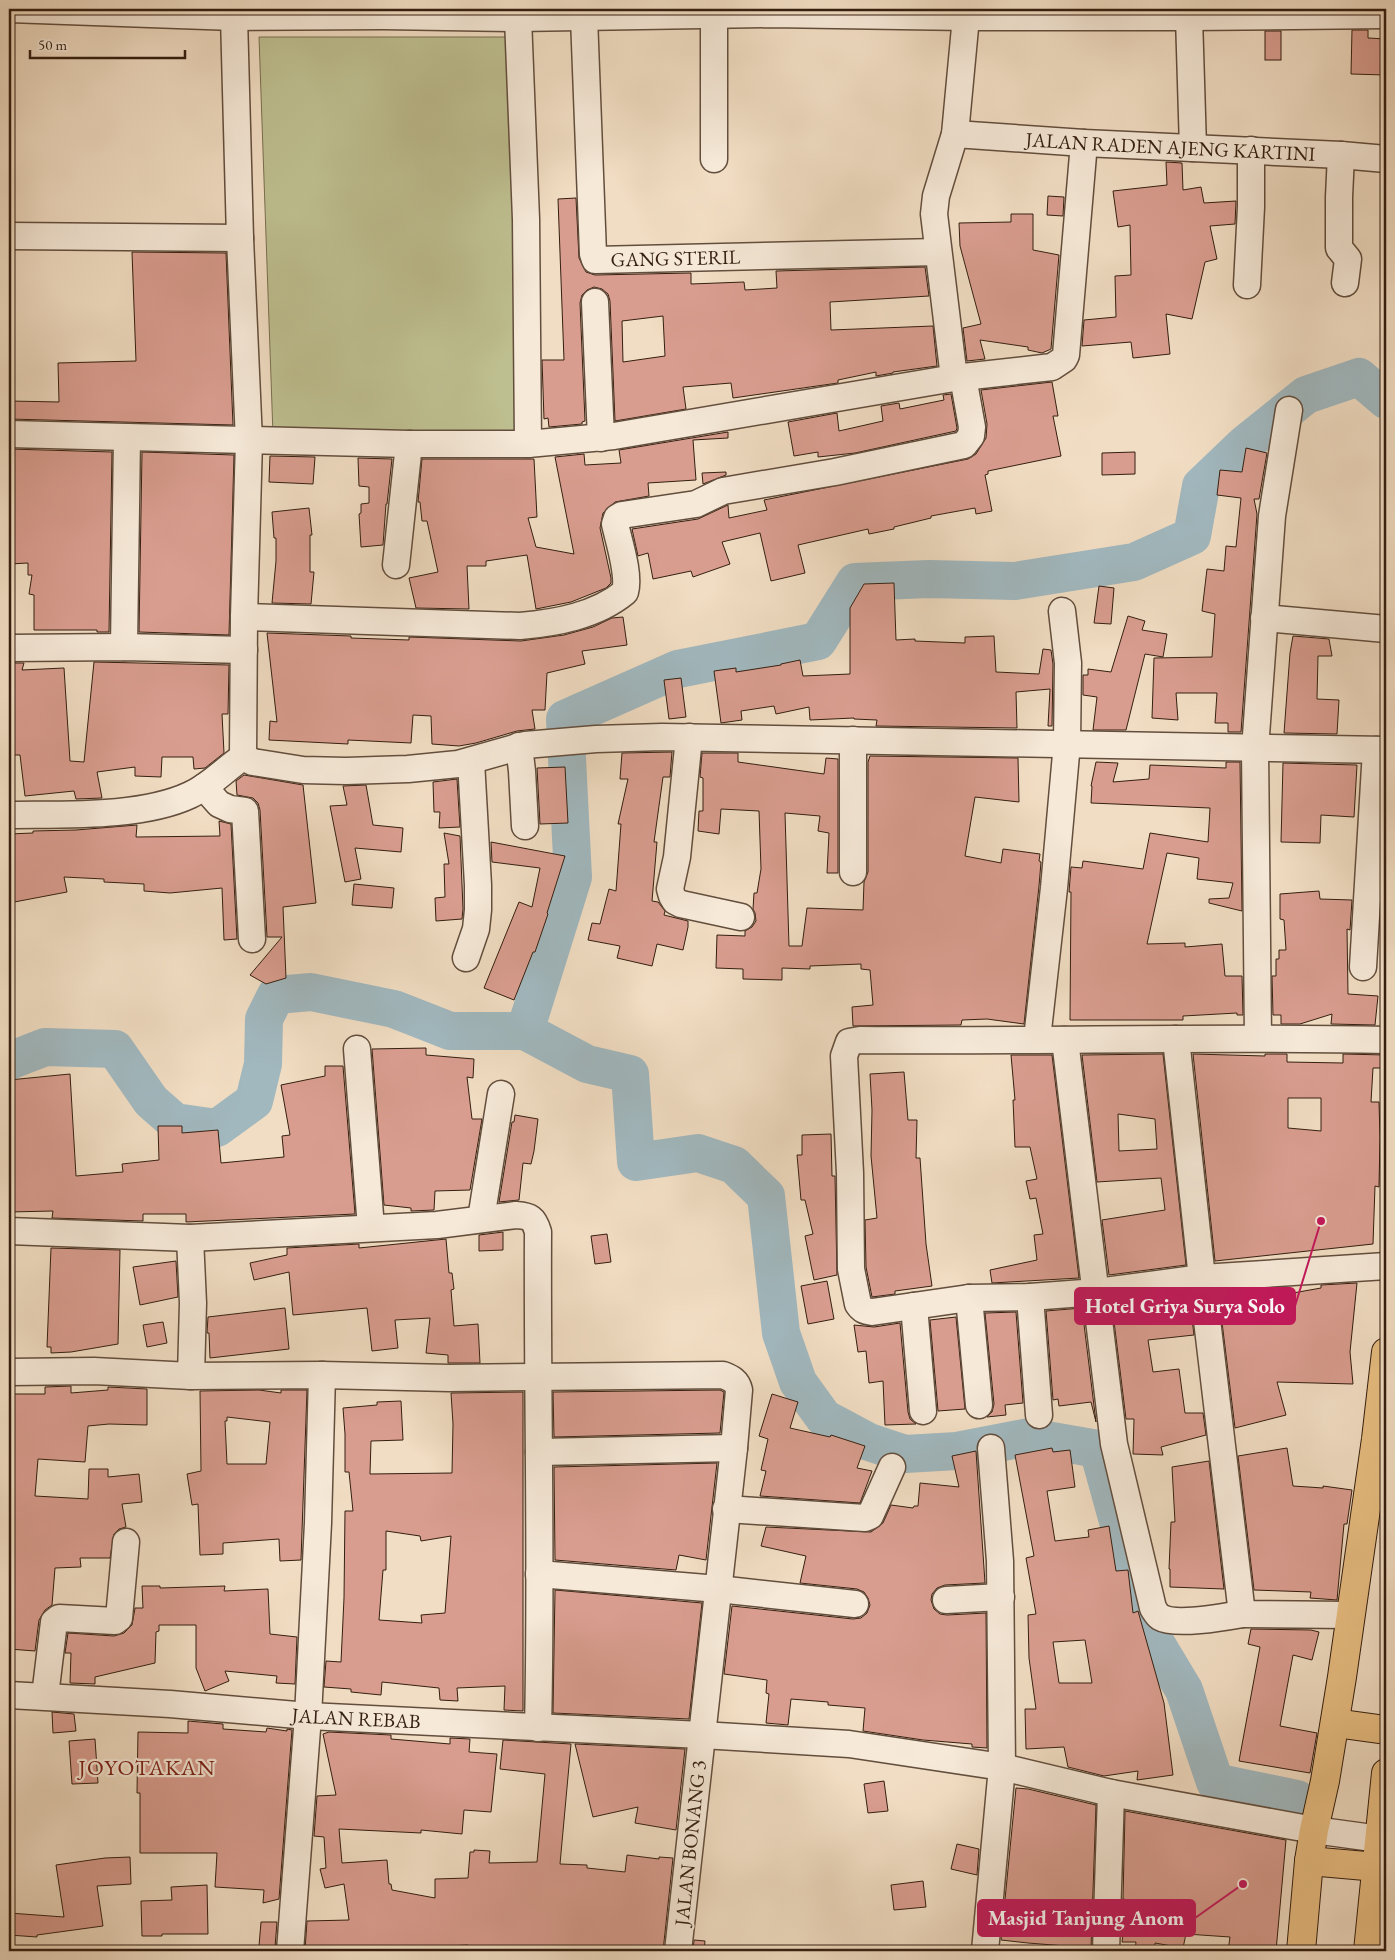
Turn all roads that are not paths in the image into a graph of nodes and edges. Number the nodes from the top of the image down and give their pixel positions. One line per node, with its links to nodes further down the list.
1 (9, 9): 5 (street)
2 (1155, 13): 7 (street); 8 (street)
3 (1386, 14): 8 (street)
4 (714, 15): 6 (street); 7 (street); 15 (street)
5 (234, 17): 9 (street); 18 (street)
6 (584, 17): 9 (street); 19 (street, GANG STERIL)
7 (966, 17): 10 (street)
8 (1189, 17): 12 (street)
9 (518, 18): 30 (street)
10 (956, 134): 11 (street, JALAN RADEN AJENG KARTINI); 19 (street)
11 (1084, 143): 12 (street, JALAN RADEN AJENG KARTINI); 23 (street)
12 (1193, 148): 13 (street, JALAN RADEN AJENG KARTINI)
13 (1251, 150): 14 (street, JALAN RADEN AJENG KARTINI); 21 (street)
14 (1341, 154): 16 (street, JALAN RADEN AJENG KARTINI); 20 (street)
15 (714, 159)
16 (1386, 159)
17 (9, 236): 18 (street)
18 (240, 238): 28 (street)
19 (938, 252): 23 (street)
20 (1345, 283)
21 (1247, 285)
22 (595, 302): 27 (street)
23 (959, 378): 27 (street); 33 (street)
24 (1289, 410): 34 (street)
25 (9, 434): 26 (street)
26 (126, 437): 28 (street); 36 (street)
27 (601, 438): 30 (street)
28 (249, 441): 29 (street); 33 (street)
29 (409, 444): 30 (street); 31 (street)
30 (528, 444)
31 (396, 566)
32 (1062, 611): 41 (street)
33 (244, 616): 38 (street)
34 (1264, 618): 35 (street); 43 (street)
35 (1386, 629)
36 (124, 647): 37 (street); 38 (street)
37 (9, 648)
38 (244, 650): 45 (street)
39 (689, 737): 40 (street); 42 (street); 51 (street)
40 (853, 740): 41 (street); 50 (street)
41 (1066, 743): 43 (street); 56 (street)
42 (522, 746): 46 (street); 49 (street)
43 (1255, 749): 44 (street); 55 (street)
44 (1381, 750): 54 (street)
45 (243, 757): 46 (street); 47 (street)
46 (471, 761): 53 (street)
47 (204, 787): 48 (street); 52 (street)
48 (9, 815)
49 (525, 826)
50 (853, 872)
51 (741, 917)
52 (252, 939)
53 (466, 958)
54 (1363, 967)
55 (1258, 1038): 57 (street); 59 (street)
56 (1037, 1039): 58 (street); 71 (street)
57 (1176, 1039): 58 (street); 67 (street)
58 (1065, 1040): 68 (street)
59 (1386, 1040)
60 (357, 1049): 63 (street)
61 (501, 1094): 62 (street)
62 (480, 1219): 63 (street); 76 (street)
63 (371, 1228): 65 (street)
64 (9, 1231): 65 (street)
65 (190, 1238): 75 (street)
66 (1386, 1266): 67 (street)
67 (1202, 1278): 68 (street); 91 (street)
68 (1097, 1292): 69 (street); 91 (street)
69 (1030, 1297): 70 (street); 79 (street)
70 (969, 1298): 71 (street); 77 (street)
71 (914, 1306): 78 (street)
72 (1386, 1352): 92 (main road)
73 (9, 1372): 75 (street)
74 (322, 1375): 75 (street); 76 (street); 95 (street)
75 (191, 1376)
76 (537, 1377): 80 (street, JALAN BONANG 3); 82 (street)
77 (978, 1405)
78 (923, 1410)
79 (1039, 1415)
80 (734, 1448): 82 (street); 84 (street, JALAN BONANG 3)
81 (991, 1448): 88 (street)
82 (539, 1452): 86 (street)
83 (892, 1467): 84 (street)
84 (726, 1509): 87 (street, JALAN BONANG 3)
85 (126, 1542): 94 (street)
86 (539, 1574): 87 (street); 97 (street)
87 (718, 1589): 90 (street); 99 (street, JALAN BONANG 3)
88 (1001, 1597): 89 (street); 100 (street)
89 (946, 1600)
90 (855, 1604)
91 (1242, 1614): 92 (street)
92 (1350, 1615): 96 (main road)
93 (9, 1695): 94 (street, JALAN REBAB)
94 (45, 1696): 95 (street, JALAN REBAB)
95 (308, 1716): 97 (street, JALAN REBAB); 107 (street)
96 (1334, 1724): 98 (main road); 103 (main road)
97 (538, 1728): 99 (street, JALAN REBAB)
98 (1386, 1730)
99 (702, 1735): 100 (street, JALAN REBAB); 108 (street, JALAN BONANG 3)
100 (1002, 1767): 102 (street, JALAN REBAB); 109 (street)
101 (1386, 1773): 104 (main road)
102 (1111, 1793): 103 (street, JALAN REBAB); 110 (street)
103 (1316, 1820): 104 (street, JALAN REBAB); 105 (main road)
104 (1382, 1824): 106 (main road)
105 (1309, 1861): 106 (main road); 111 (main road)
106 (1377, 1867): 112 (main road)
107 (290, 1951)
108 (678, 1951)
109 (985, 1951)
110 (1106, 1951)
111 (1301, 1951)
112 (1368, 1951)

